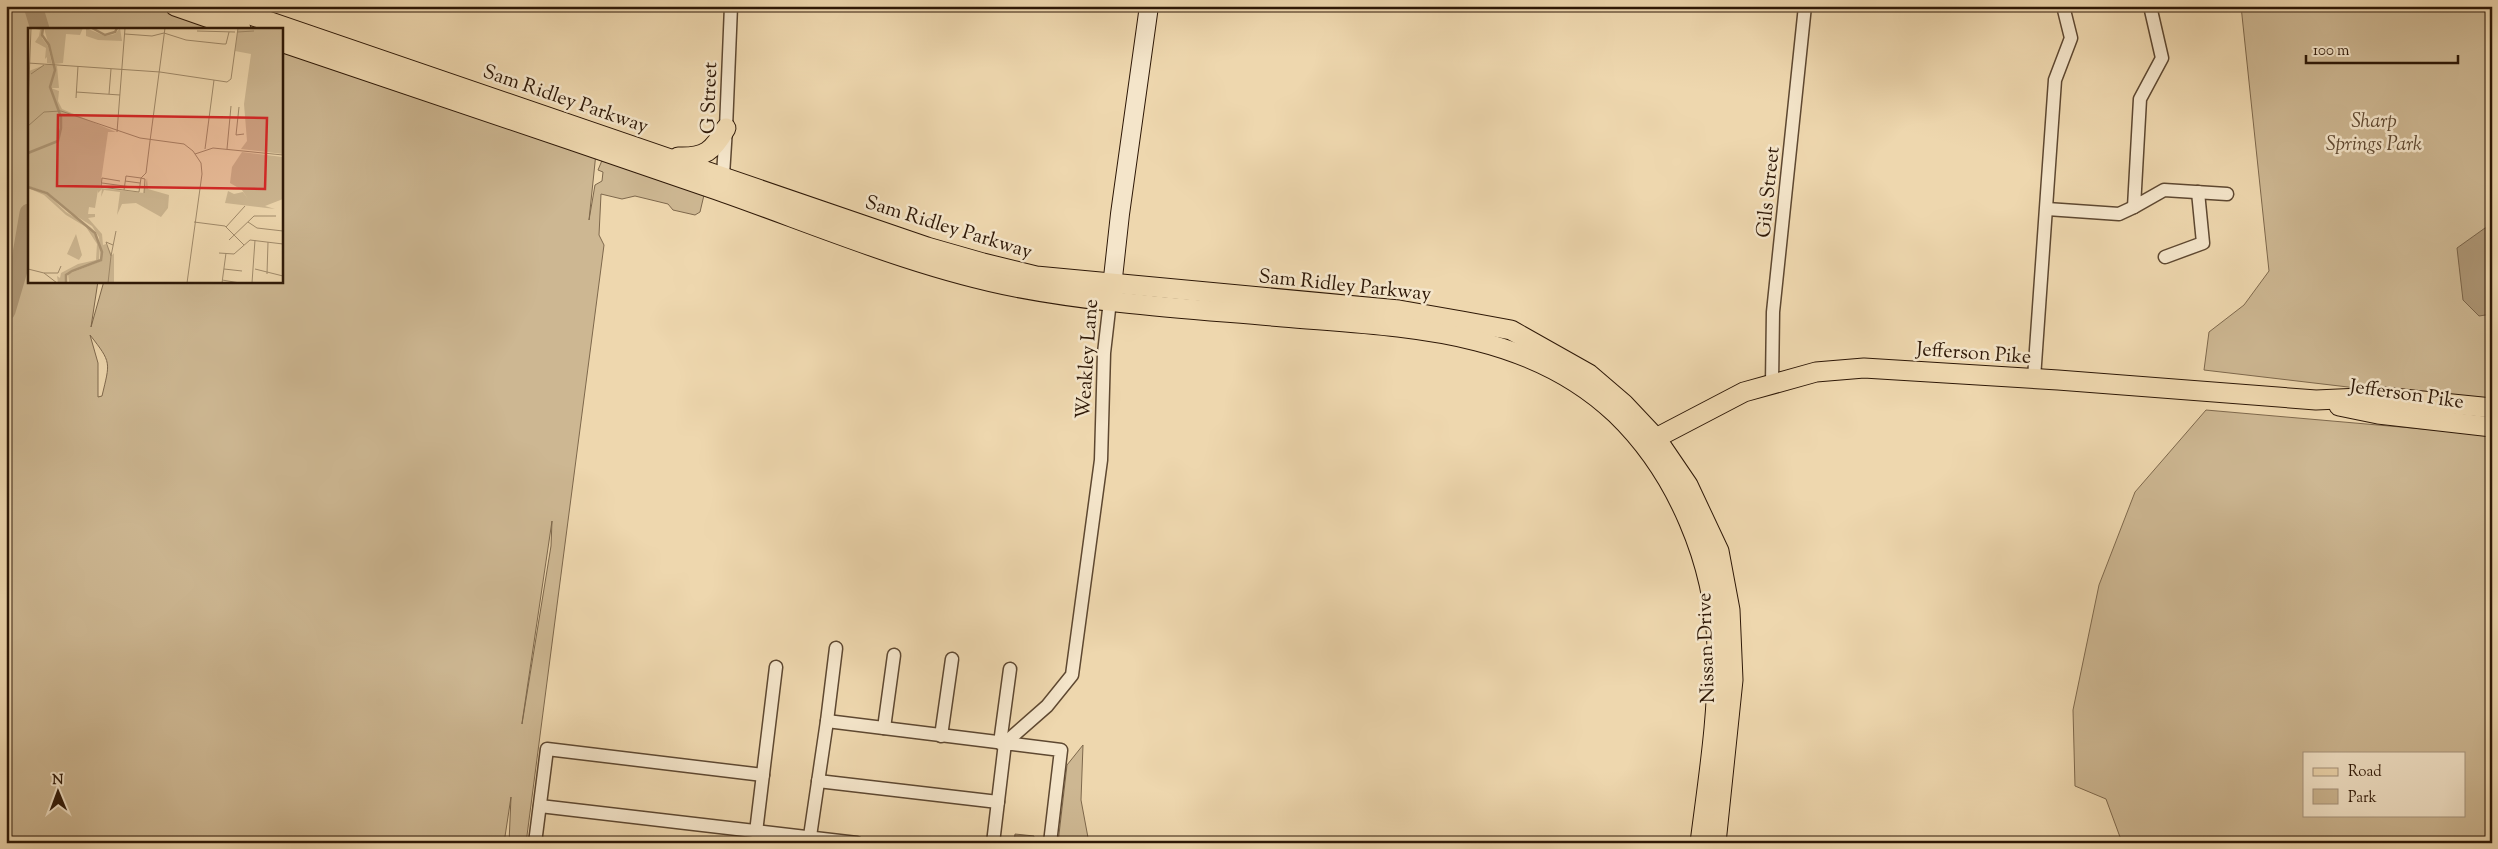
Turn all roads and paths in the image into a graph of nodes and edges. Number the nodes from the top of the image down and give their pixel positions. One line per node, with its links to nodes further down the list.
1 (175, 6): 8 (main road)
2 (224, 6): 11 (main road, Sam Ridley Parkway)
3 (731, 6): 10 (street, G Street)
4 (1149, 6): 18 (main road, Weakley Lane)
5 (1805, 6): 20 (street, Gils Street)
6 (2063, 6): 16 (street)
7 (2150, 6): 15 (street)
8 (238, 28)
9 (282, 42): 12 (main road, Sam Ridley Parkway)
10 (726, 128): 11 (main road); 12 (street, G Street)
11 (669, 157): 12 (main road, Sam Ridley Parkway)
12 (720, 183): 18 (main road, Sam Ridley Parkway)
13 (2198, 192): 14 (street); 15 (street); 17 (street)
14 (2227, 194)
15 (2134, 207): 16 (street)
16 (2047, 209): 19 (street)
17 (2165, 257)
18 (1112, 292): 24 (main road, Sam Ridley Parkway); 33 (street, Weakley Lane)
19 (2034, 378): 20 (main road, Jefferson Pike); 21 (main road, Jefferson Pike)
20 (1772, 382): 24 (main road, Jefferson Pike)
21 (2316, 400): 22 (main road, Jefferson Pike); 23 (main road, Jefferson Pike)
22 (2492, 408)
23 (2492, 427)
24 (1650, 442): 44 (main road, Nissan Drive); 45 (main road, Nissan Drive)
25 (836, 648): 30 (street)
26 (894, 656): 31 (street)
27 (952, 658): 32 (street)
28 (776, 667): 34 (street)
29 (1010, 669): 33 (street)
30 (827, 722): 31 (street); 35 (street)
31 (884, 728): 32 (street)
32 (941, 736): 33 (street)
33 (1002, 743): 36 (street); 43 (street)
34 (763, 775): 37 (street); 38 (street)
35 (818, 781): 36 (street); 39 (street)
36 (998, 802): 42 (street)
37 (540, 806): 38 (street); 40 (street)
38 (756, 832): 39 (street)
39 (810, 840): 41 (street)
40 (535, 843)
41 (857, 843)
42 (993, 843)
43 (1050, 843)
44 (1700, 843)
45 (1716, 843)

